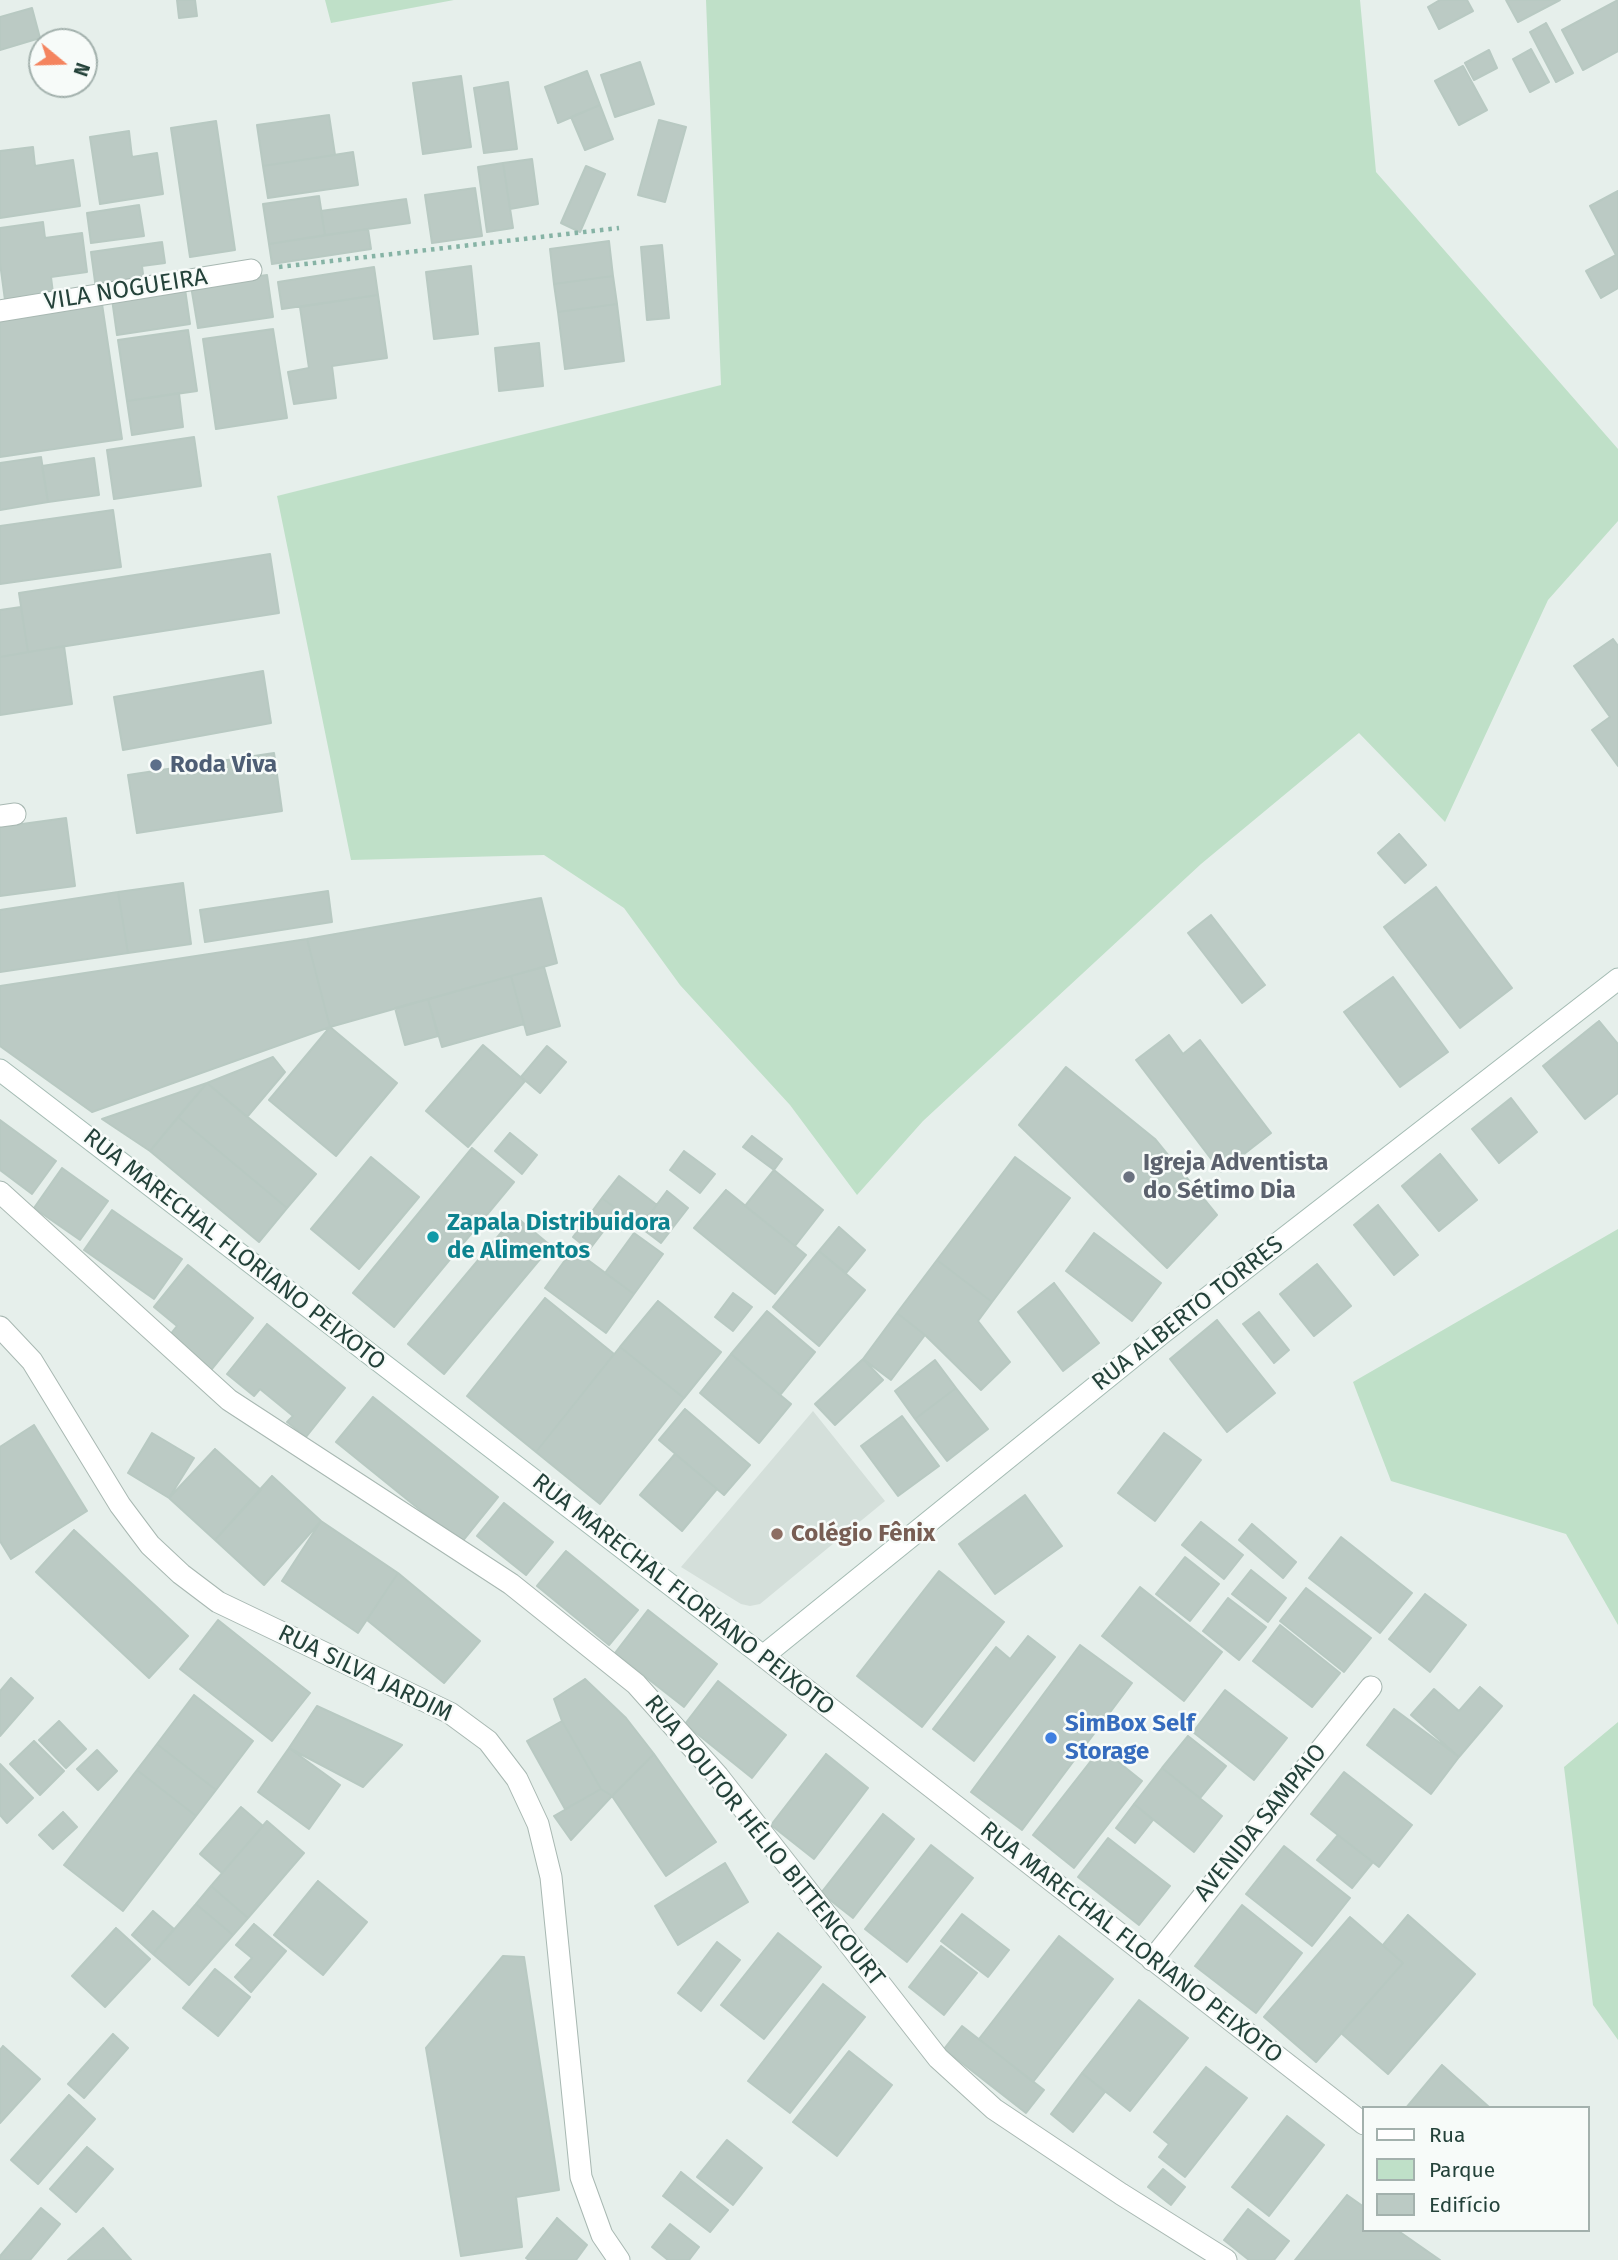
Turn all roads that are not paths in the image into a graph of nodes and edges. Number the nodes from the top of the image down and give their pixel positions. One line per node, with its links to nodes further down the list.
1 (251, 270): 2 (street, VILA NOGUEIRA)
2 (0, 311)
3 (1618, 979): 7 (street, RUA ALBERTO TORRES)
4 (0, 1070): 7 (street, RUA MARECHAL FLORIANO PEIXOTO)
5 (0, 1192): 12 (street, RUA DOUTOR HÉLIO BITTENCOURT)
6 (0, 1327): 11 (street, RUA SILVA JARDIM)
7 (762, 1656): 9 (street, RUA MARECHAL FLORIANO PEIXOTO)
8 (1371, 1687): 9 (street, AVENIDA SAMPAIO)
9 (1152, 1960): 10 (street, RUA MARECHAL FLORIANO PEIXOTO)
10 (1362, 2122)
11 (619, 2260)
12 (1226, 2260)

